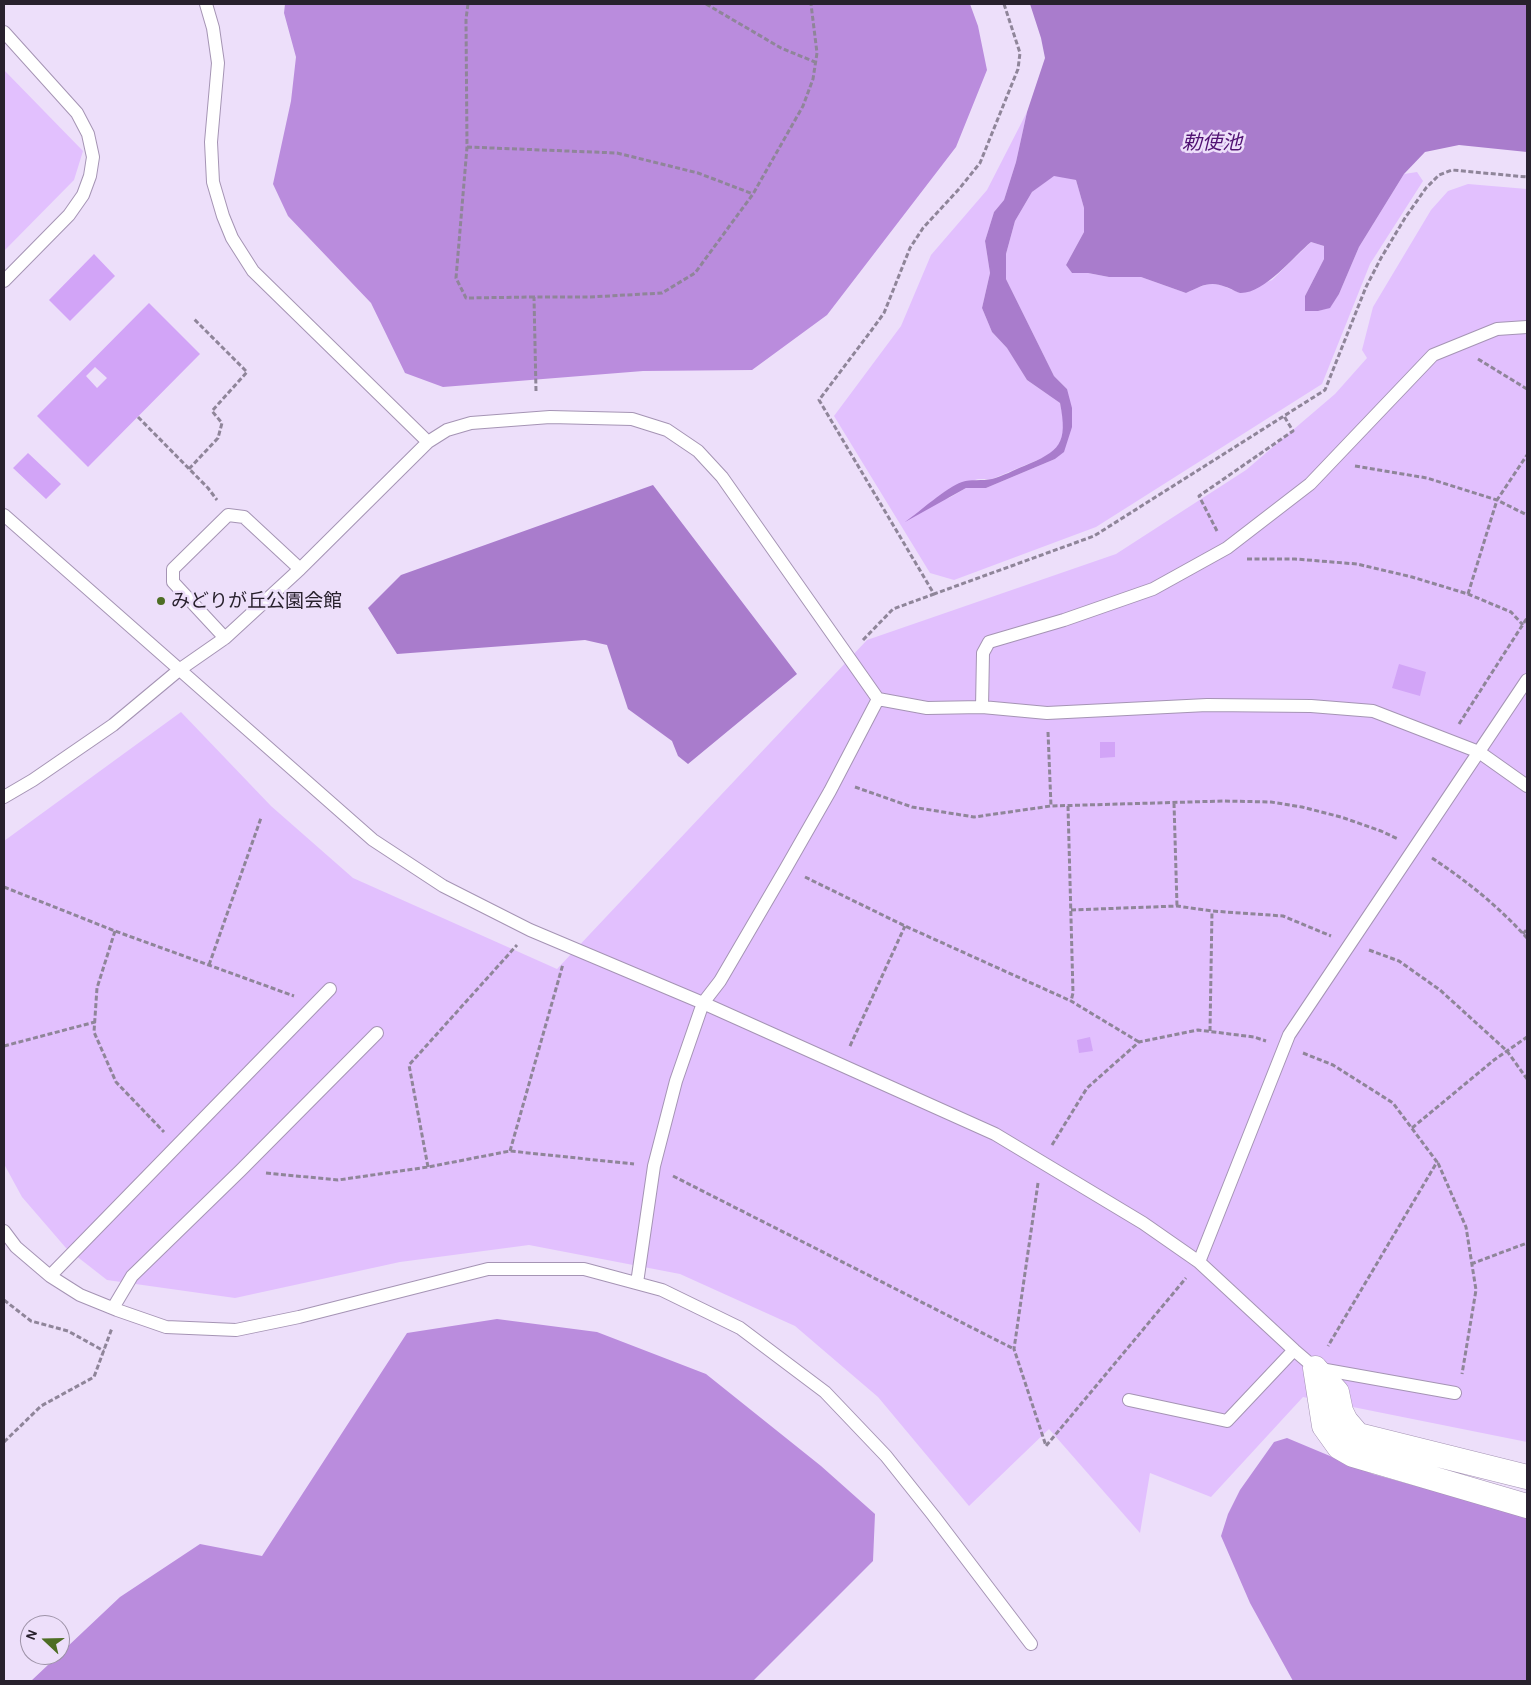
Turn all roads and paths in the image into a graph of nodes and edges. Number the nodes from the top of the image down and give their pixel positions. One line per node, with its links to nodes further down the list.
1 (206, 4): 20 (lane)
2 (468, 4): 8 (path)
3 (706, 4): 7 (path)
4 (811, 4): 7 (path)
5 (1004, 4): 31 (path)
6 (4, 32): 11 (lane)
7 (815, 62): 10 (path)
8 (467, 147): 10 (path); 12 (path)
9 (1527, 177): 18 (path)
10 (753, 194): 12 (path)
11 (4, 281)
12 (534, 297): 17 (path)
13 (193, 318): 23 (path)
14 (1527, 327): 15 (lane)
15 (1456, 345): 16 (path); 22 (lane)
16 (1527, 389)
17 (536, 391)
18 (1284, 416): 28 (path); 31 (path)
19 (138, 417): 23 (path)
20 (428, 442): 30 (lane); 39 (lane)
21 (1527, 455): 24 (path)
22 (1330, 462): 24 (path); 28 (lane)
23 (189, 469): 26 (path)
24 (1497, 500): 27 (path); 32 (path)
25 (4, 515): 37 (lane)
26 (228, 515): 30 (lane); 35 (lane)
27 (1527, 515)
28 (1227, 548): 29 (lane)
29 (1214, 556): 32 (path); 40 (lane)
30 (300, 569): 35 (lane)
31 (934, 594): 36 (path)
32 (1468, 594): 34 (path)
33 (1527, 618): 34 (path)
34 (1523, 625): 42 (path)
35 (225, 638): 37 (lane)
36 (864, 640)
37 (179, 670): 46 (lane); 59 (lane)
38 (1527, 680): 43 (lane)
39 (878, 699): 40 (lane); 44 (lane)
40 (982, 707): 41 (lane)
41 (1047, 713): 42 (lane); 48 (path)
42 (1449, 740): 43 (lane)
43 (1479, 752): 45 (lane); 51 (lane)
44 (835, 780): 48 (path); 52 (lane)
45 (1527, 786)
46 (4, 797)
47 (1174, 803): 49 (path); 51 (path); 54 (path)
48 (1051, 806): 49 (path)
49 (1068, 806): 55 (path)
50 (261, 818): 65 (path)
51 (1414, 847): 61 (path); 63 (lane)
52 (786, 868): 57 (path); 68 (lane)
53 (4, 887): 60 (path)
54 (1177, 906): 55 (path); 56 (path)
55 (1071, 910): 67 (path)
56 (1212, 911): 63 (path); 71 (path)
57 (905, 926): 67 (path); 78 (path)
58 (1527, 929): 61 (path)
59 (530, 930): 64 (lane); 86 (path)
60 (114, 932): 65 (path); 70 (path)
61 (1523, 934): 62 (path)
62 (1527, 938)
63 (1350, 944): 76 (lane); 77 (path)
64 (568, 945): 68 (lane); 82 (path)
65 (209, 965): 69 (path)
66 (330, 989): 69 (lane)
67 (1071, 1001): 74 (path)
68 (703, 1003): 78 (lane); 85 (lane)
69 (316, 1004): 81 (lane)
70 (95, 1022): 75 (path); 81 (path)
71 (1210, 1031): 74 (path); 76 (path)
72 (377, 1033): 87 (lane)
73 (1527, 1037): 77 (path)
74 (1139, 1042): 83 (path)
75 (4, 1046)
76 (1284, 1046): 80 (path); 90 (lane)
77 (1507, 1051): 79 (path); 80 (path)
78 (841, 1065): 83 (lane)
79 (1527, 1079)
80 (1412, 1128): 84 (path)
81 (176, 1146): 92 (lane)
82 (510, 1151): 85 (path); 86 (path)
83 (1041, 1162): 90 (lane); 96 (path)
84 (1437, 1162): 91 (path); 99 (path)
85 (654, 1166): 93 (lane); 96 (path)
86 (428, 1167): 87 (path)
87 (241, 1170): 95 (lane)
88 (4, 1231): 92 (lane)
89 (1527, 1243): 91 (path)
90 (1199, 1262): 96 (path); 97 (lane)
91 (1472, 1264): 100 (path)
92 (50, 1276): 95 (lane)
93 (637, 1283): 95 (lane); 105 (lane)
94 (4, 1300): 98 (path)
95 (115, 1309): 98 (path)
96 (1014, 1348)
97 (1294, 1350): 99 (lane); 101 (lane)
98 (104, 1351): 102 (path)
99 (1315, 1368): 100 (lane); 103 (street); 104 (street)
100 (1455, 1393)
101 (1129, 1400)
102 (4, 1442)
103 (1527, 1477)
104 (1527, 1506)
105 (1031, 1644)

